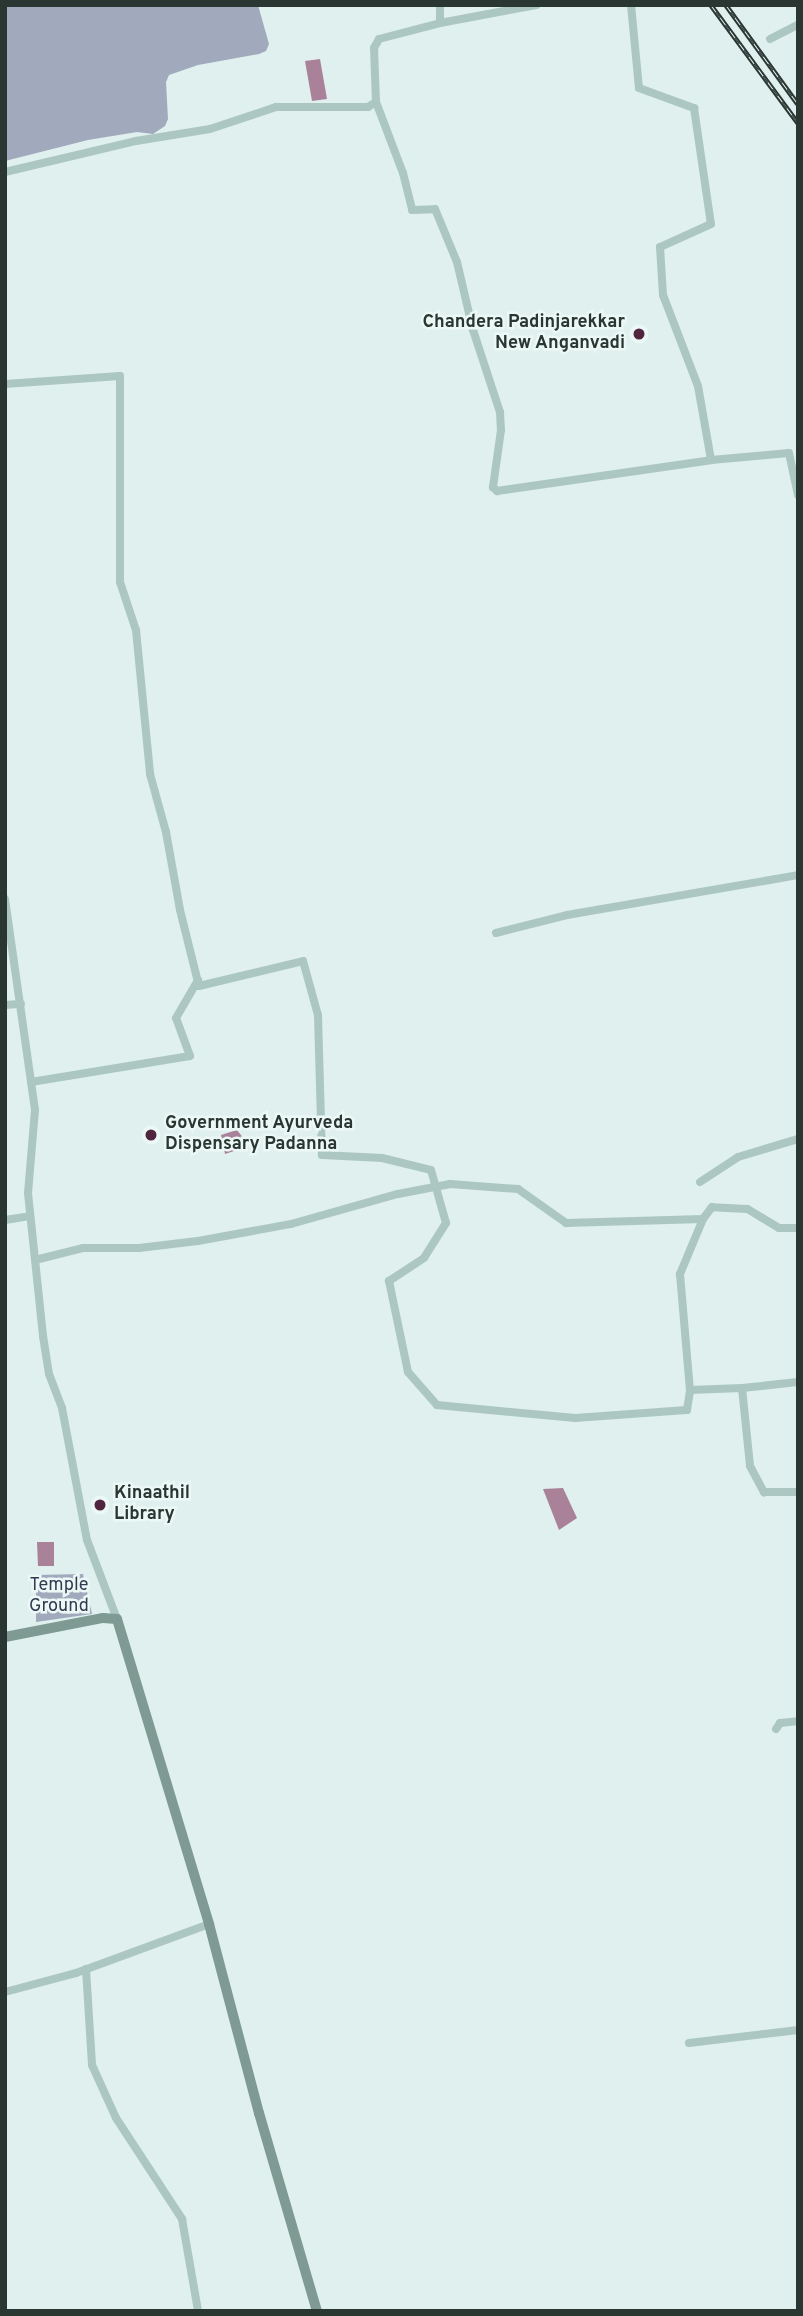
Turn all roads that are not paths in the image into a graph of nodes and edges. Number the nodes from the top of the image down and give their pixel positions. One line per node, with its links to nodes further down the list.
1 (440, 5): 4 (street)
2 (536, 5): 4 (street)
3 (631, 5): 11 (street)
4 (440, 23): 7 (street)
5 (798, 25): 6 (street)
6 (770, 39)
7 (376, 102): 8 (street); 11 (street)
8 (5, 172)
9 (5, 384): 16 (street)
10 (793, 451): 11 (street); 12 (street)
11 (711, 460)
12 (798, 495)
13 (798, 875): 15 (street)
14 (5, 899): 17 (street)
15 (496, 933)
16 (198, 980): 19 (street); 22 (street)
17 (21, 1004): 18 (street); 19 (street)
18 (5, 1005)
19 (31, 1082): 23 (street)
20 (798, 1139): 21 (street)
21 (700, 1182)
22 (436, 1187): 24 (street); 27 (street); 30 (street)
23 (30, 1216): 25 (street); 27 (street)
24 (703, 1219): 26 (street); 30 (street)
25 (5, 1220)
26 (798, 1228)
27 (35, 1260): 32 (street)
28 (798, 1382): 29 (street)
29 (742, 1388): 30 (street); 31 (street)
30 (690, 1390)
31 (798, 1492)
32 (117, 1619): 33 (main road); 36 (main road)
33 (5, 1637)
34 (798, 1721): 35 (street)
35 (776, 1729)
36 (209, 1924): 37 (street); 42 (main road)
37 (86, 1969): 38 (street); 41 (street)
38 (5, 1992)
39 (798, 2030): 40 (street)
40 (689, 2043)
41 (198, 2311)
42 (317, 2311)

